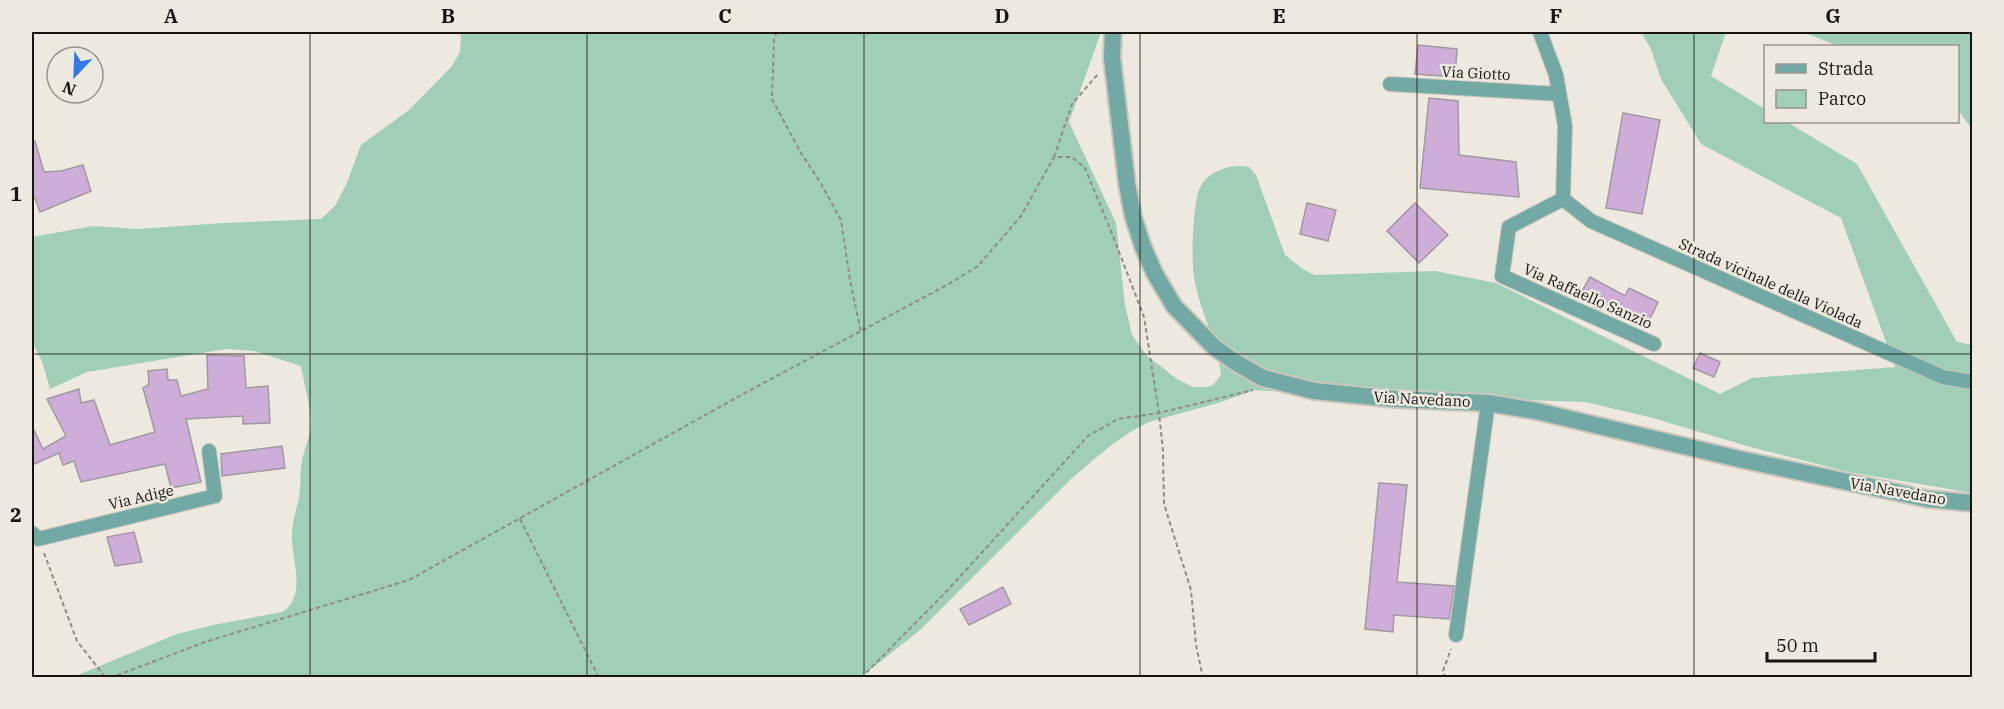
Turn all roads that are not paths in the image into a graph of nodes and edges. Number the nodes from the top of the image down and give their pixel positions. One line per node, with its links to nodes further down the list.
1 (1113, 32): 8 (street, Via Navedano)
2 (1540, 32): 4 (street)
3 (1390, 84): 4 (street, Via Giotto)
4 (1559, 94): 5 (street)
5 (1563, 199): 6 (street, Via Raffaello Sanzio); 7 (street, Strada vicinale della Violada)
6 (1654, 344)
7 (1972, 382)
8 (1488, 403): 10 (street, Via Navedano); 12 (street)
9 (208, 451): 11 (street, Via Adige)
10 (1972, 503)
11 (34, 540)
12 (1456, 634)

